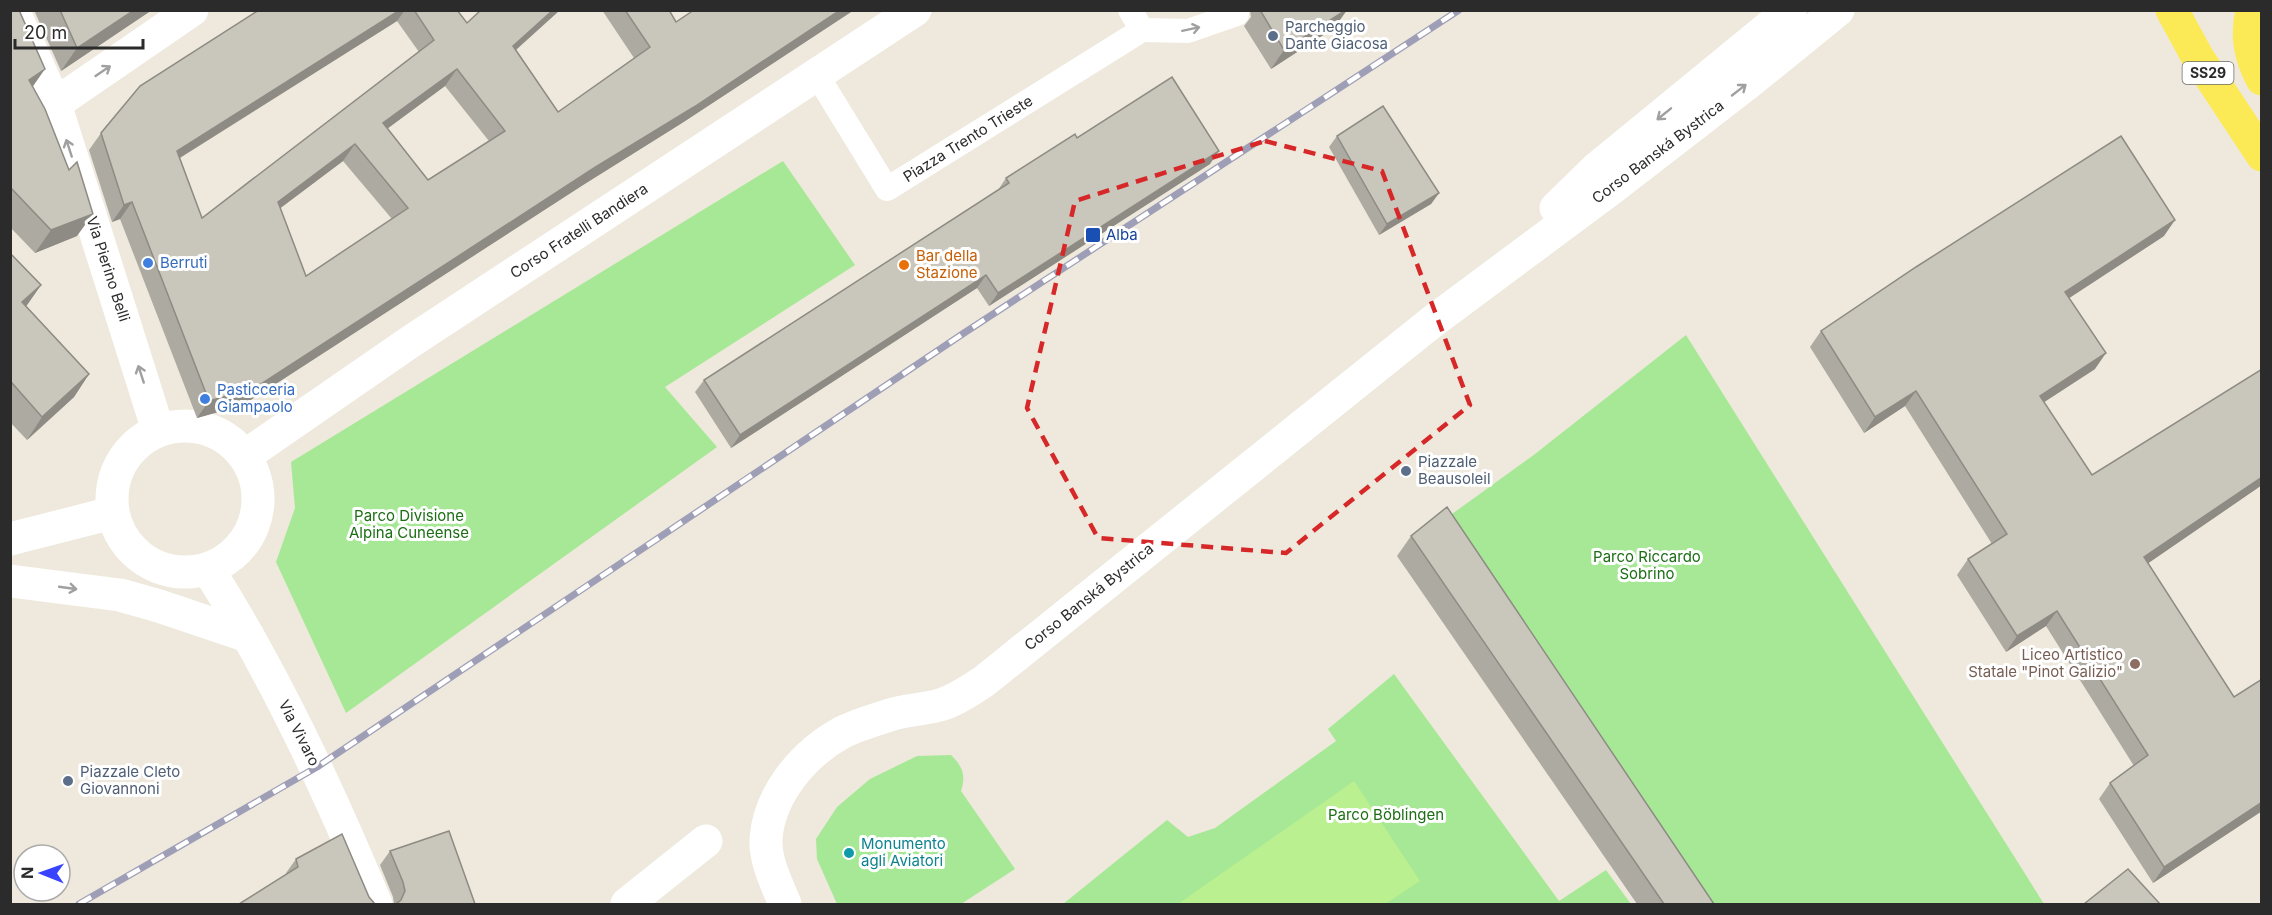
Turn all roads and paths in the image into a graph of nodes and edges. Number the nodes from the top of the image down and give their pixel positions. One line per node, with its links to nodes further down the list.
1 (13, 10): 12 (street, Via Pierino Belli)
2 (192, 10): 12 (street, one-way to 2)
3 (915, 10): 10 (street, Corso Fratelli Bandiera)
4 (1790, 10): 14 (street, Corso Banská Bystrica, one-way to 14)
5 (1838, 10): 14 (street, Corso Banská Bystrica, one-way to 5)
6 (2172, 10): 13 (main road, SS29)
7 (2252, 10): 11 (main road, SS29)
8 (1237, 14): 9 (lane, one-way to 8)
9 (1136, 20): 10 (lane, Piazza Trento Trieste)
10 (817, 75): 16 (street, Corso Fratelli Bandiera)
11 (2262, 78)
12 (55, 104): 15 (street, Via Pierino Belli, one-way to 12)
13 (2262, 154)
14 (1474, 289): 25 (street, Corso Banská Bystrica)
15 (158, 430): 16 (street); 17 (street)
16 (244, 456): 19 (street)
17 (112, 513): 18 (street); 19 (street)
18 (10, 539)
19 (208, 569): 21 (street, Via Vivaro)
20 (10, 581): 21 (street, one-way to 21)
21 (248, 636): 23 (street, Via Vivaro)
22 (706, 841): 24 (street)
23 (376, 904)
24 (627, 904)
25 (785, 904)

